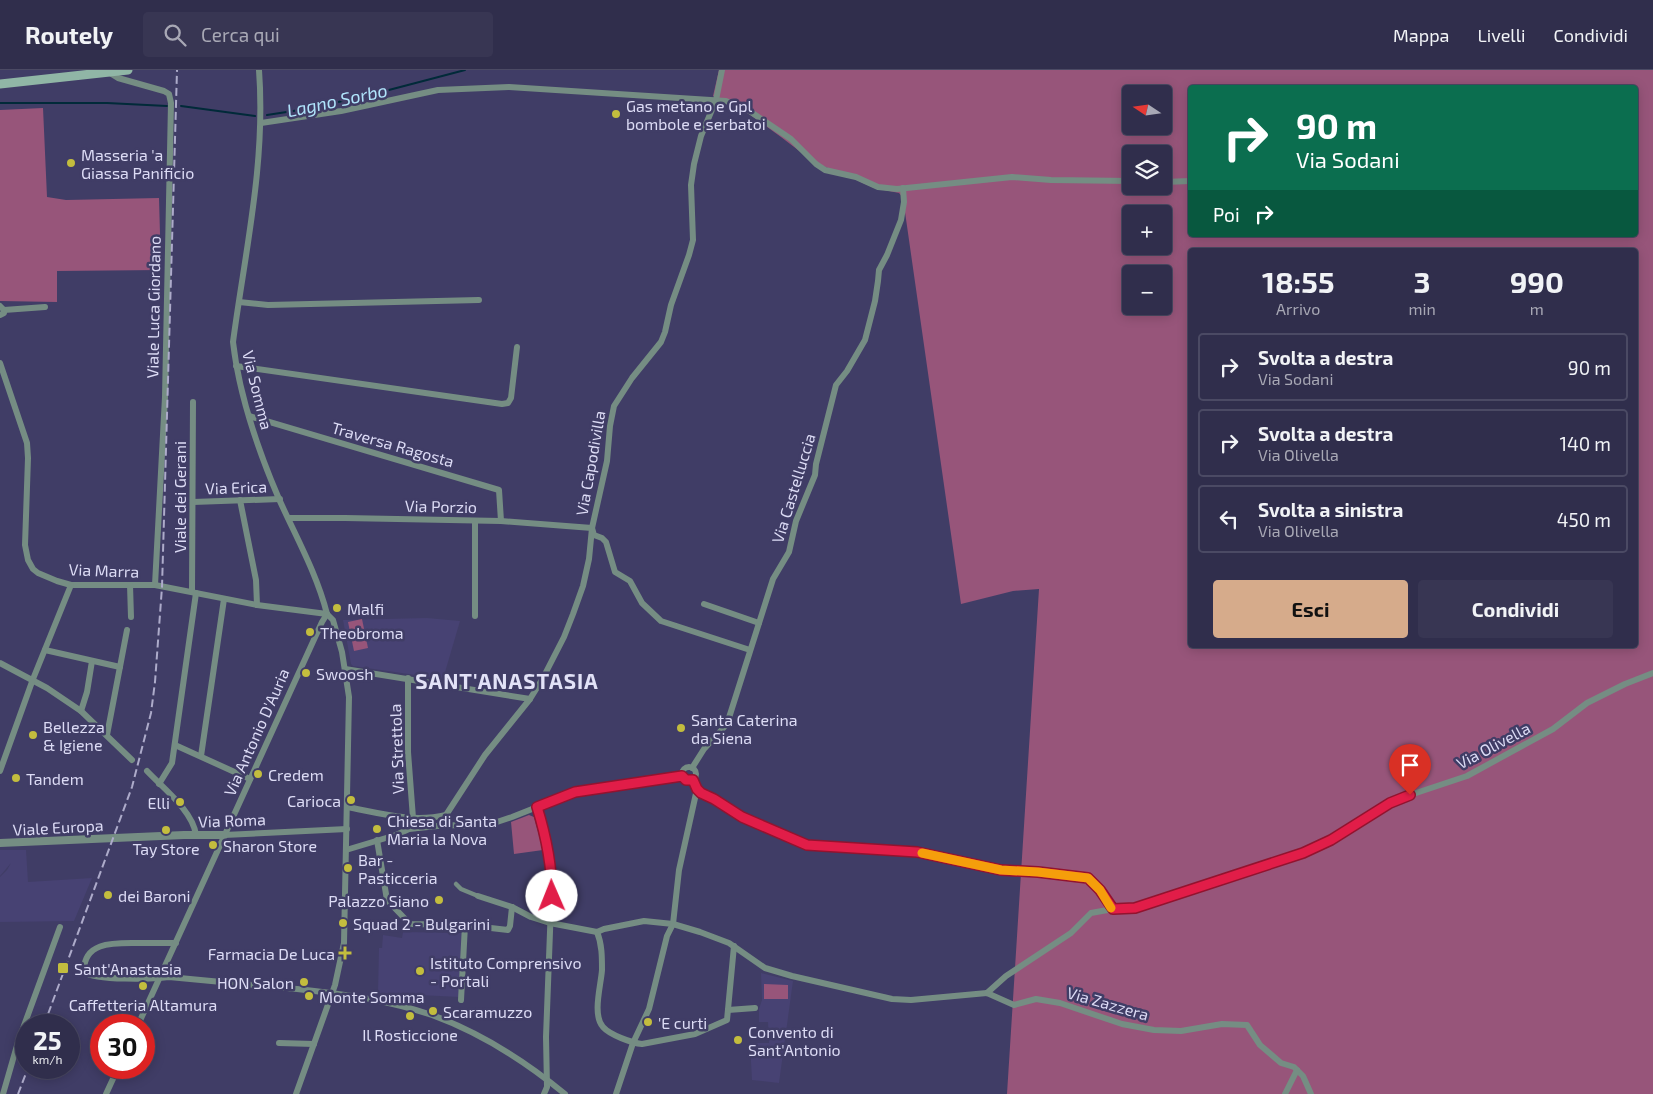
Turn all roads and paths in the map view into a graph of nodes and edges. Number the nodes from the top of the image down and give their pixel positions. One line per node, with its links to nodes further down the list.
1 (128, 70): 4 (main road)
2 (259, 70): 7 (street, Via Somma)
3 (722, 70): 6 (street, Via Capodivilla)
4 (109, 72): 5 (main road); 30 (street, Viale Luca Giordano)
5 (0, 84)
6 (716, 100): 7 (street); 11 (street); 27 (street, Via Capodivilla)
7 (261, 123): 13 (street, Via Somma)
8 (1122, 181): 11 (street)
9 (1188, 181): 10 (street)
10 (1172, 182)
11 (904, 188): 38 (street, Via Castelluccia)
12 (479, 300): 13 (street)
13 (239, 302): 18 (street, Via Somma)
14 (45, 307): 15 (street)
15 (1, 310)
16 (517, 347): 18 (street)
17 (0, 363): 28 (street, Via Marra)
18 (236, 366): 20 (street, Via Somma)
19 (193, 402): 23 (street, Viale dei Gerani)
20 (249, 416): 21 (street, Via Somma); 26 (street, Traversa Ragosta)
21 (280, 499): 22 (street, Via Erica); 24 (street, Via Somma)
22 (240, 500): 23 (street, Via Erica); 34 (street)
23 (193, 502): 31 (street, Viale dei Gerani)
24 (289, 518): 25 (street, Via Porzio); 35 (street, Via Somma)
25 (475, 521): 26 (street, Via Porzio); 36 (street)
26 (501, 521): 27 (street, Via Porzio)
27 (592, 528): 41 (street); 49 (street, Via Capodivilla)
28 (70, 585): 29 (street, Via Marra); 40 (street)
29 (130, 585): 30 (street, Via Marra); 37 (street)
30 (155, 585): 31 (street, Via Marra)
31 (194, 593): 32 (street, Via Marra); 52 (street, Viale dei Gerani)
32 (224, 599): 34 (street, Via Marra); 53 (street)
33 (704, 604): 38 (street)
34 (257, 605): 35 (street, Via Marra)
35 (327, 614): 45 (street, Via Somma); 59 (street, Via Antonio D'Auria)
36 (475, 616)
37 (131, 617)
38 (759, 623): 41 (street, Via Castelluccia)
39 (127, 630): 44 (street)
40 (45, 650): 42 (street); 48 (street)
41 (750, 650): 55 (street, Via Castelluccia)
42 (92, 661): 44 (street); 50 (street)
43 (0, 662): 48 (street)
44 (120, 668): 51 (street)
45 (345, 669): 47 (street); 64 (street, Via Somma)
46 (1653, 673): 78 (street, Via Olivella)
47 (408, 678): 49 (street); 66 (street, Via Strettola)
48 (33, 679): 50 (street); 56 (street)
49 (530, 699): 65 (street, Via Capodivilla)
50 (81, 711): 51 (street)
51 (107, 735): 54 (street)
52 (175, 745): 53 (street); 61 (street, Viale dei Gerani)
53 (201, 756): 59 (street)
54 (132, 760)
55 (692, 768): 58 (street); 60 (street)
56 (0, 771)
57 (147, 771): 61 (street)
58 (682, 776): 60 (street); 63 (street)
59 (250, 780): 70 (street, Via Antonio D'Auria)
60 (693, 780): 62 (street)
61 (159, 784): 69 (street)
62 (697, 789): 78 (street); 80 (street)
63 (537, 807): 67 (street); 79 (street)
64 (347, 808): 66 (street); 68 (street, Via Somma)
65 (446, 815): 66 (street); 67 (street)
66 (413, 818)
67 (447, 825): 72 (street)
68 (347, 829): 70 (street, Via Roma); 74 (street, Via Somma)
69 (196, 835): 70 (street, Via Roma); 71 (street, Via Roma)
70 (224, 835): 84 (street, Via Antonio D'Auria)
71 (117, 838): 73 (street, Viale Europa)
72 (377, 840): 74 (street); 81 (street)
73 (0, 843)
74 (346, 850): 87 (street, Via Somma)
75 (456, 884): 76 (street)
76 (478, 896): 77 (street)
77 (512, 907): 79 (street); 81 (street)
78 (1113, 909): 88 (street, Via Olivella)
79 (550, 923): 83 (street); 97 (street)
80 (673, 924): 83 (street); 85 (street); 94 (street)
81 (465, 925): 89 (street)
82 (60, 927): 99 (street)
83 (597, 932): 94 (street)
84 (176, 943): 86 (street, Via Antonio D'Auria); 86 (street)
85 (734, 946): 88 (street); 91 (street)
86 (159, 978): 87 (street); 92 (street, Via Antonio D'Auria)
87 (332, 992): 95 (street, Via Somma); 97 (street)
88 (987, 993): 96 (street, Via Zazzera)
89 (462, 1000)
90 (755, 1008): 91 (street)
91 (728, 1010): 94 (street)
92 (143, 1014)
93 (279, 1043): 95 (street)
94 (634, 1043): 104 (street)
95 (314, 1044): 101 (street, Via Somma)
96 (1297, 1070): 105 (street); 106 (street, Via Zazzera)
97 (547, 1078): 102 (street); 103 (street)
98 (113, 1079): 100 (street)
99 (3, 1094)
100 (106, 1094)
101 (296, 1094)
102 (544, 1094)
103 (565, 1094)
104 (616, 1094)
105 (1285, 1094)
106 (1311, 1094)

